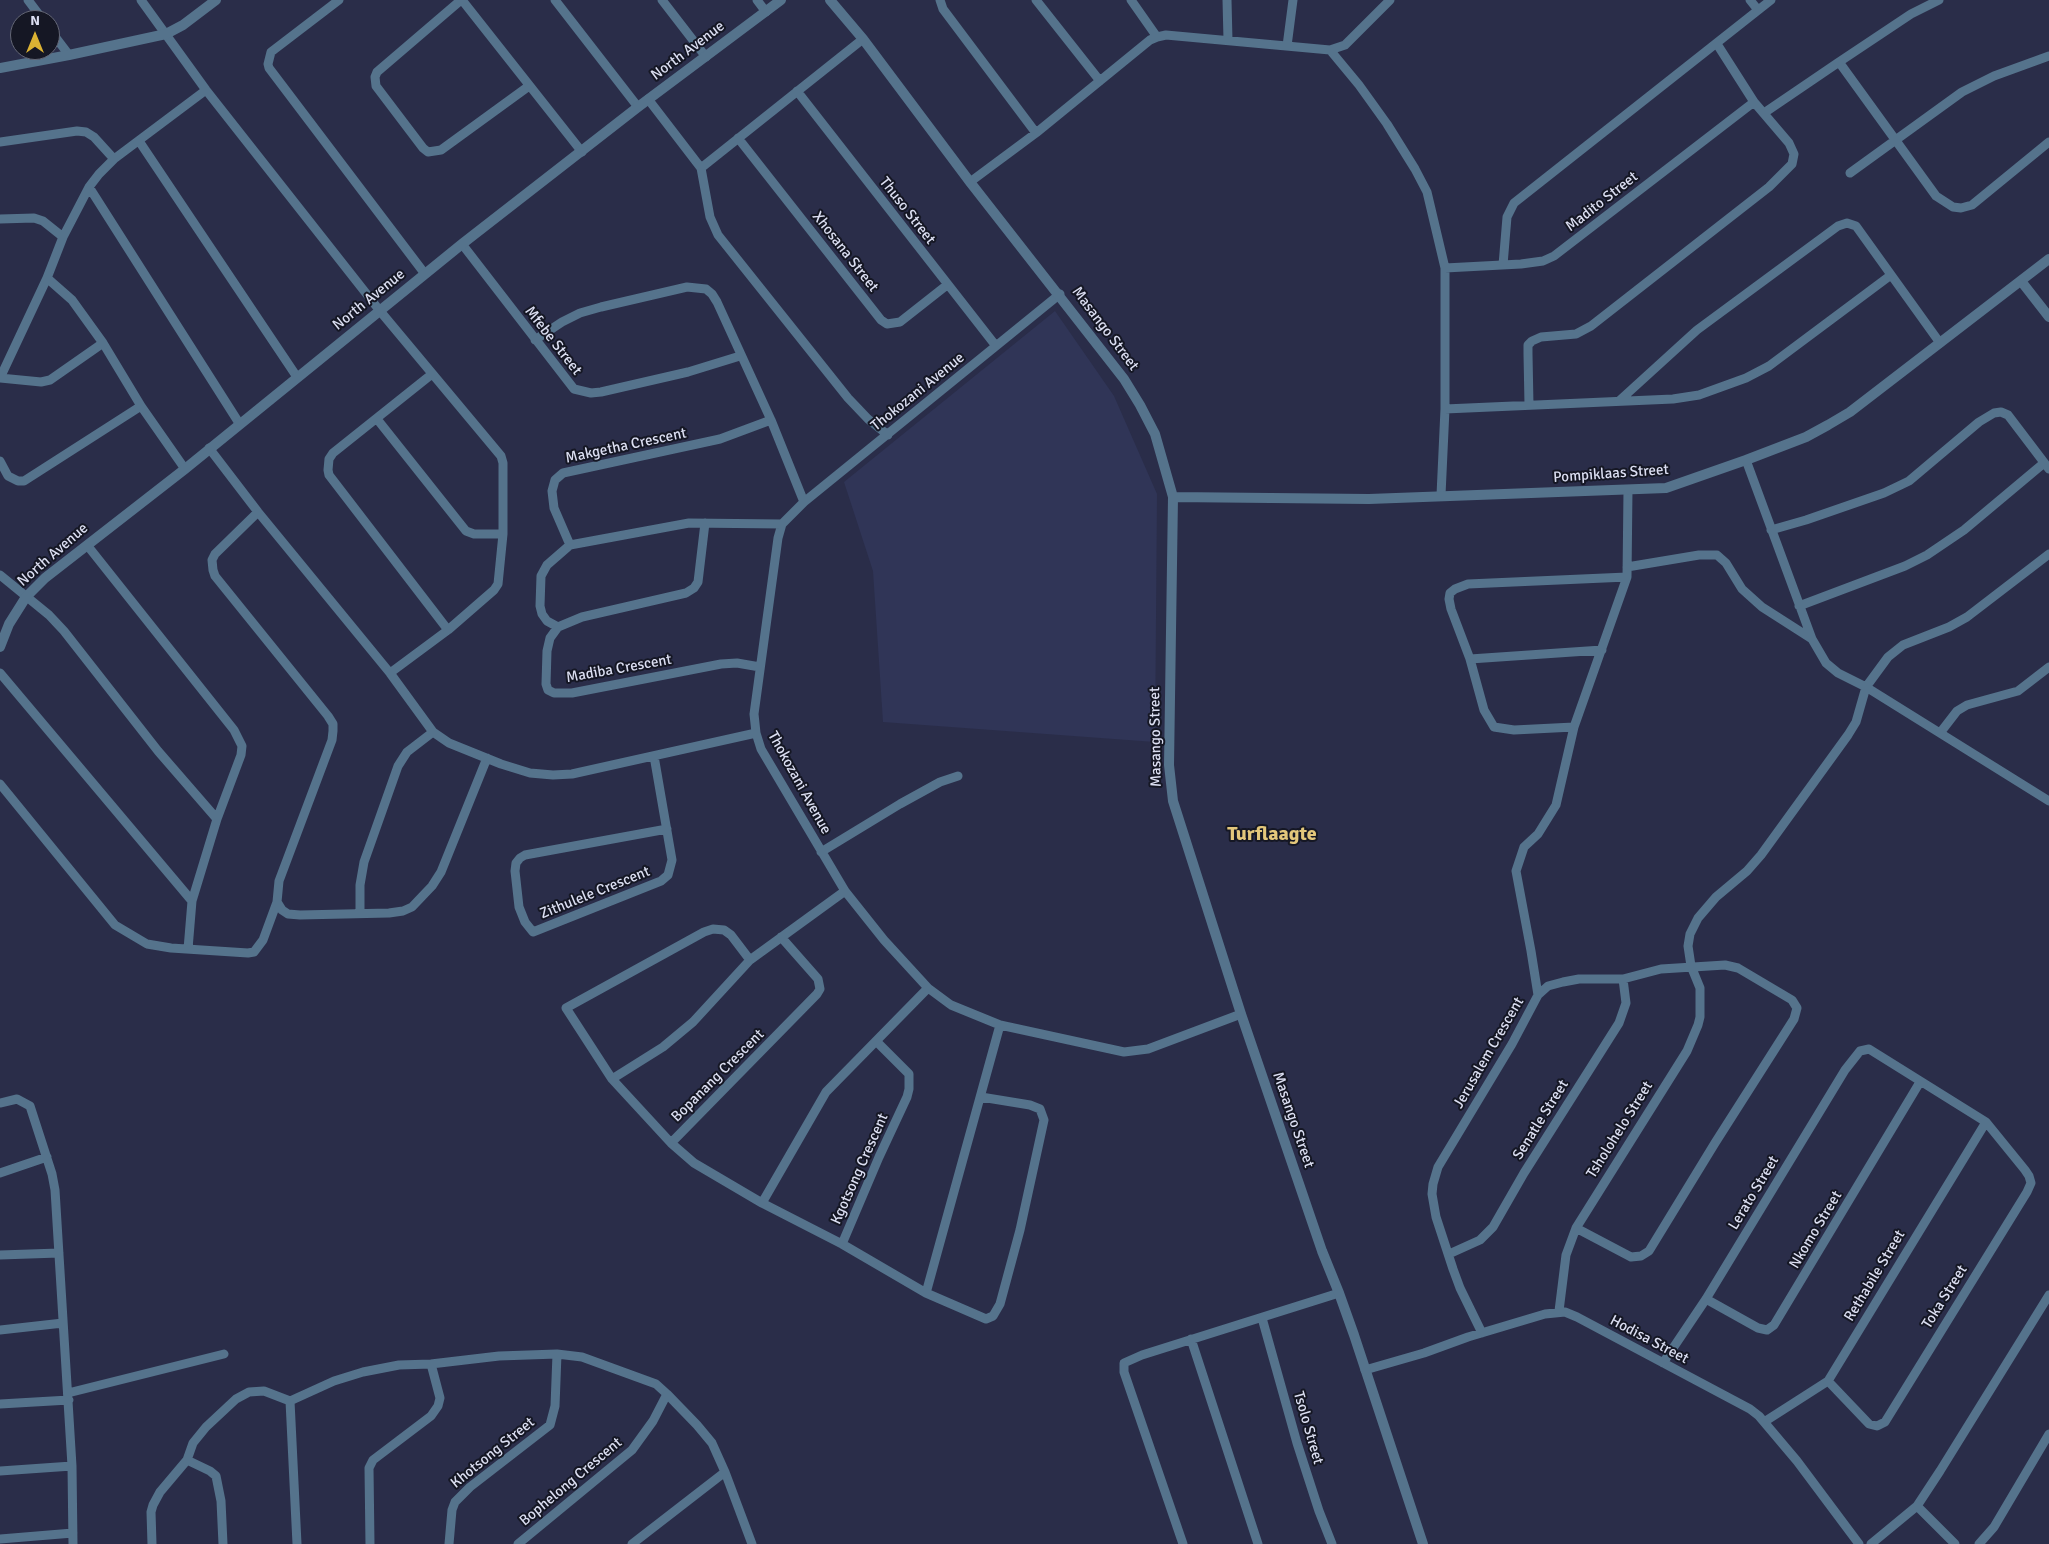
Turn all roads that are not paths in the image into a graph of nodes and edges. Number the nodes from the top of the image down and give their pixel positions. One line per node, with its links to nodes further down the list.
1 (141, 0): 21 (street)
2 (216, 0): 21 (street)
3 (339, 0): 60 (street)
4 (462, 0): 35 (street); 35 (street)
5 (555, 0): 40 (street)
6 (662, 0): 31 (street)
7 (757, 0): 20 (street)
8 (781, 0): 20 (street, North Avenue)
9 (830, 0): 23 (street, Masango Street)
10 (940, 0): 42 (street)
11 (1036, 0): 34 (street)
12 (1131, 0): 22 (street)
13 (1227, 0): 24 (street)
14 (1293, 0): 27 (street)
15 (1390, 0): 28 (street)
16 (1750, 0): 19 (street)
17 (1771, 0): 19 (street)
18 (1939, 0): 32 (street)
19 (1758, 10): 26 (street)
20 (766, 12): 31 (street, North Avenue)
21 (166, 34): 29 (street); 36 (street)
22 (1157, 36): 24 (street); 34 (street)
23 (863, 39): 37 (street); 52 (street, Masango Street)
24 (1228, 40): 27 (street)
25 (60, 43): 29 (street)
26 (1717, 44): 39 (street); 58 (street)
27 (1287, 46): 28 (street)
28 (1330, 50): 59 (street)
29 (69, 55): 33 (street)
30 (2049, 56): 44 (street)
31 (706, 57): 38 (street, North Avenue)
32 (1839, 62): 41 (street); 44 (street)
33 (0, 68)
34 (1100, 81): 42 (street)
35 (529, 86): 48 (street)
36 (206, 90): 45 (street); 66 (street)
37 (797, 91): 43 (street); 64 (street, Thuso Street)
38 (648, 99): 40 (street, North Avenue); 50 (street)
39 (1754, 102): 41 (street); 58 (street, Madito Street)
40 (638, 107): 48 (street, North Avenue)
41 (1764, 113): 77 (street)
42 (1036, 133): 52 (street)
43 (738, 138): 50 (street); 64 (street, Xhosana Street)
44 (1896, 139): 47 (street); 51 (street)
45 (139, 141): 49 (street); 74 (street)
46 (0, 142): 49 (street)
47 (2049, 142)
48 (582, 152): 56 (street, North Avenue)
49 (114, 159): 53 (street)
50 (701, 168): 83 (street)
51 (1850, 173)
52 (970, 182): 65 (street, Masango Street)
53 (90, 186): 55 (street); 82 (street)
54 (0, 219): 55 (street)
55 (63, 237): 62 (street)
56 (462, 244): 60 (street, North Avenue); 68 (street, Mfebe Street)
57 (2049, 259): 63 (street, Pompiklaas Street)
58 (1504, 265): 59 (street, Madito Street)
59 (1445, 268): 79 (street)
60 (425, 274): 66 (street, North Avenue)
61 (1891, 275): 70 (street); 76 (street); 76 (street)
62 (47, 278): 69 (street); 75 (street)
63 (2022, 281): 67 (street); 70 (street, Pompiklaas Street)
64 (947, 285): 71 (street, Thuso Street)
65 (1060, 294): 71 (street, Thokozani Avenue); 91 (street, Masango Street)
66 (380, 311): 73 (street); 74 (street, North Avenue)
67 (2049, 317)
68 (535, 340): 72 (street, Mfebe Street); 72 (street)
69 (103, 343): 75 (street); 78 (street)
70 (1940, 343): 85 (street, Pompiklaas Street)
71 (996, 346): 83 (street, Thokozani Avenue)
72 (740, 356): 81 (street)
73 (432, 374): 80 (street); 97 (street)
74 (297, 377): 82 (street, North Avenue)
75 (0, 378)
76 (1619, 401): 77 (street)
77 (1529, 405): 79 (street)
78 (141, 406): 86 (street); 88 (street)
79 (1445, 409): 90 (street)
80 (377, 419): 97 (street); 107 (street)
81 (771, 420): 92 (street); 99 (street, Makgetha Crescent)
82 (239, 423): 84 (street, North Avenue)
83 (888, 435): 92 (street, Thokozani Avenue)
84 (209, 448): 88 (street, North Avenue); 93 (street)
85 (1746, 460): 89 (street, Pompiklaas Street); 96 (street)
86 (0, 461)
87 (2046, 466): 96 (street); 105 (street)
88 (185, 468): 98 (street, North Avenue)
89 (1628, 490): 90 (street, Pompiklaas Street); 101 (street)
90 (1441, 496): 91 (street, Pompiklaas Street)
91 (1173, 497): 140 (street, Masango Street)
92 (804, 502): 95 (street, Thokozani Avenue)
93 (258, 512): 115 (street); 131 (street)
94 (705, 523): 95 (street); 99 (street); 106 (street)
95 (782, 524): 113 (street, Thokozani Avenue)
96 (1771, 530): 105 (street)
97 (503, 534): 107 (street)
98 (86, 544): 104 (street, North Avenue); 126 (street)
99 (570, 545): 106 (street)
100 (2049, 554): 116 (street)
101 (1627, 567): 103 (street); 108 (street)
102 (0, 575): 104 (street)
103 (1627, 577): 110 (street); 111 (street)
104 (26, 597): 109 (street, North Avenue); 126 (street)
105 (1799, 606): 108 (street)
106 (558, 628): 113 (street, Madiba Crescent)
107 (448, 630): 115 (street)
108 (1812, 639): 116 (street)
109 (0, 647)
110 (1602, 650): 111 (street); 117 (street)
111 (1470, 659): 117 (street)
112 (2049, 667): 120 (street)
113 (760, 668): 119 (street, Thokozani Avenue)
114 (0, 673): 130 (street)
115 (390, 673): 118 (street)
116 (1866, 687): 120 (street); 136 (street, Tsholohelo Street)
117 (1574, 727): 139 (street)
118 (433, 732): 122 (street); 132 (street)
119 (756, 733): 121 (street); 128 (street, Thokozani Avenue)
120 (1940, 733): 125 (street)
121 (654, 756): 122 (street); 127 (street, Zithulele Crescent)
122 (487, 758): 132 (street)
123 (958, 776): 128 (street)
124 (0, 784): 134 (street)
125 (2049, 801)
126 (217, 819): 130 (street)
127 (666, 829): 127 (street, Zithulele Crescent)
128 (821, 852): 129 (street, Thokozani Avenue)
129 (845, 891): 133 (street); 138 (street, Thokozani Avenue)
130 (192, 901): 134 (street)
131 (278, 902): 132 (street); 134 (street)
132 (360, 913)
133 (781, 937): 135 (street); 148 (street, Bopanang Crescent)
134 (188, 949)
135 (750, 960): 143 (street); 143 (street, Bopanang Crescent)
136 (1691, 966): 137 (street, Jerusalem Crescent); 152 (street, Tsholohelo Street); 152 (street, Jerusalem Crescent)
137 (1623, 979): 139 (street, Jerusalem Crescent); 155 (street, Senatle Street)
138 (928, 988): 141 (street, Thokozani Avenue); 142 (street)
139 (1538, 995): 155 (street, Jerusalem Crescent)
140 (1241, 1014): 141 (street, Thokozani Avenue); 158 (street, Masango Street)
141 (1000, 1025): 145 (street)
142 (876, 1041): 151 (street); 153 (street, Kgotsong Crescent)
143 (612, 1078): 148 (street, Bopanang Crescent)
144 (1920, 1082): 147 (street); 160 (street, Nkomo Street); 160 (street, Lerato Street)
145 (981, 1097): 157 (street); 157 (street)
146 (0, 1103): 149 (street)
147 (1986, 1122): 172 (street, Rethabile Street); 172 (street, Toka Street)
148 (672, 1142): 151 (street, Kgotsong Crescent)
149 (47, 1157): 150 (street); 154 (street)
150 (0, 1174)
151 (762, 1203): 153 (street, Kgotsong Crescent)
152 (1576, 1228): 161 (street, Tsholohelo Street)
153 (842, 1244): 157 (street)
154 (59, 1253): 156 (street); 163 (street)
155 (1449, 1254): 165 (street, Jerusalem Crescent)
156 (0, 1255)
157 (926, 1293)
158 (1339, 1293): 162 (street); 171 (street, Masango Street)
159 (2049, 1295): 183 (street)
160 (1706, 1299): 169 (street, Lerato Street)
161 (1559, 1311): 165 (street); 169 (street, Hodisa Street)
162 (1262, 1318): 166 (street); 197 (street, Tsolo Street)
163 (63, 1323): 164 (street); 174 (street)
164 (0, 1330)
165 (1482, 1333): 171 (street)
166 (1192, 1339): 195 (street); 196 (street)
167 (224, 1354): 174 (street)
168 (557, 1354): 170 (street); 173 (street); 191 (street, Khotsong Street)
169 (1663, 1363): 177 (street, Hodisa Street)
170 (431, 1364): 175 (street); 190 (street)
171 (1365, 1370): 198 (street, Masango Street)
172 (1828, 1380): 177 (street, Rethabile Street)
173 (667, 1394): 182 (street); 192 (street, Bophelong Crescent)
174 (68, 1396): 176 (street); 180 (street)
175 (290, 1401): 179 (street); 189 (street)
176 (0, 1404)
177 (1764, 1422): 199 (street, Hodisa Street)
178 (2049, 1434): 202 (street)
179 (187, 1460): 187 (street); 188 (street)
180 (72, 1466): 181 (street); 184 (street)
181 (0, 1471)
182 (725, 1472): 193 (street); 194 (street)
183 (1917, 1506): 200 (street); 201 (street)
184 (73, 1533): 185 (street); 186 (street)
185 (0, 1539)
186 (73, 1544)
187 (152, 1544)
188 (223, 1544)
189 (297, 1544)
190 (370, 1544)
191 (449, 1544)
192 (518, 1544)
193 (632, 1544)
194 (752, 1544)
195 (1183, 1544)
196 (1258, 1544)
197 (1332, 1544)
198 (1423, 1544)
199 (1859, 1544)
200 (1871, 1544)
201 (1955, 1544)
202 (1979, 1544)

